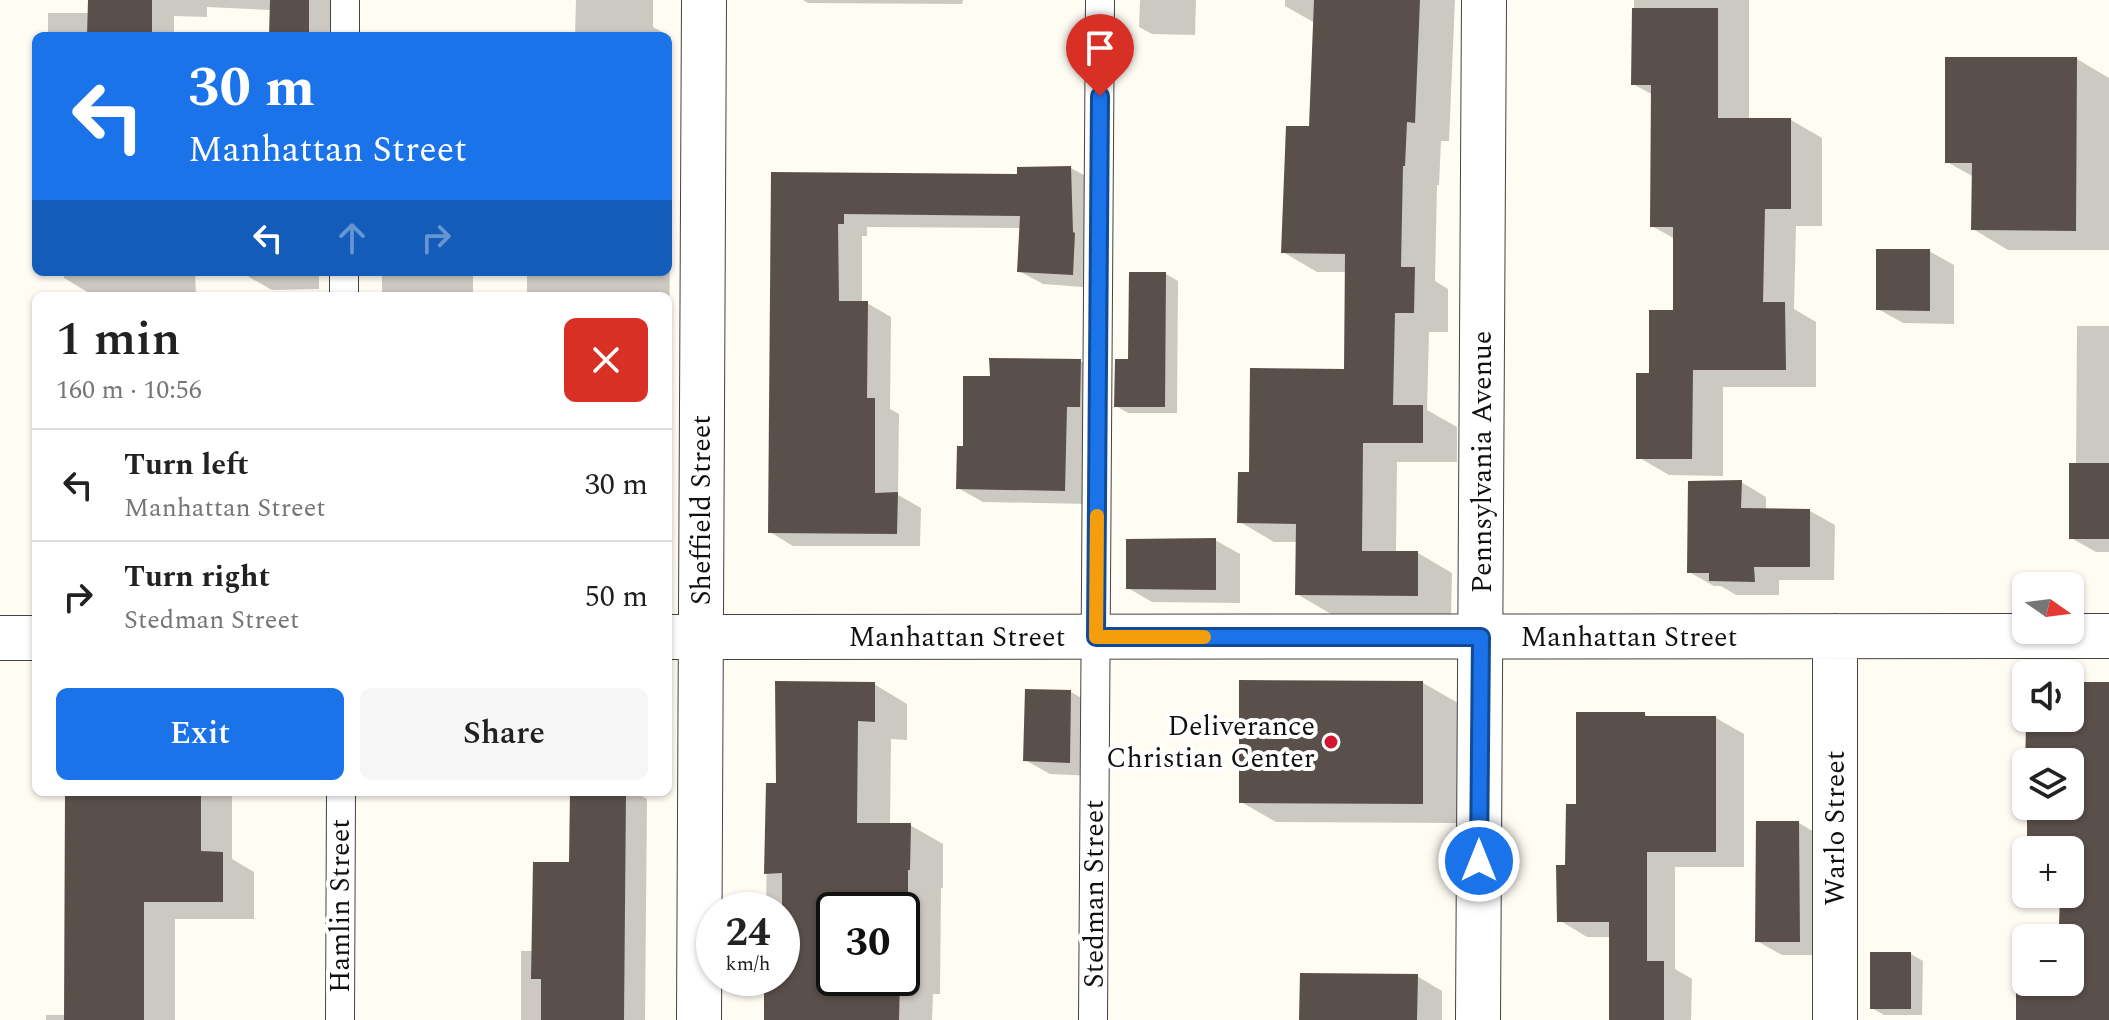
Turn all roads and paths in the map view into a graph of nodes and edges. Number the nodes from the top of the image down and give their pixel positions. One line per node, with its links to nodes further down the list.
1 (345, 0): 5 (lane)
2 (704, 0): 8 (street, Sheffield Street)
3 (1100, 0): 9 (lane, Stedman Street)
4 (1484, 0): 10 (street, Pennsylvania Avenue)
5 (345, 32)
6 (1835, 636): 7 (street, Manhattan Street); 10 (street, Manhattan Street); 18 (street, Warlo Street)
7 (2109, 636)
8 (684, 637): 9 (street, Manhattan Street); 15 (street, Sheffield Street)
9 (1096, 637): 10 (street, Manhattan Street); 16 (lane, Stedman Street)
10 (1481, 637): 17 (street, Pennsylvania Avenue)
11 (0, 638): 12 (street)
12 (32, 638)
13 (341, 796): 14 (lane, Hamlin Street)
14 (340, 1020)
15 (699, 1020)
16 (1093, 1020)
17 (1478, 1020)
18 (1835, 1020)

